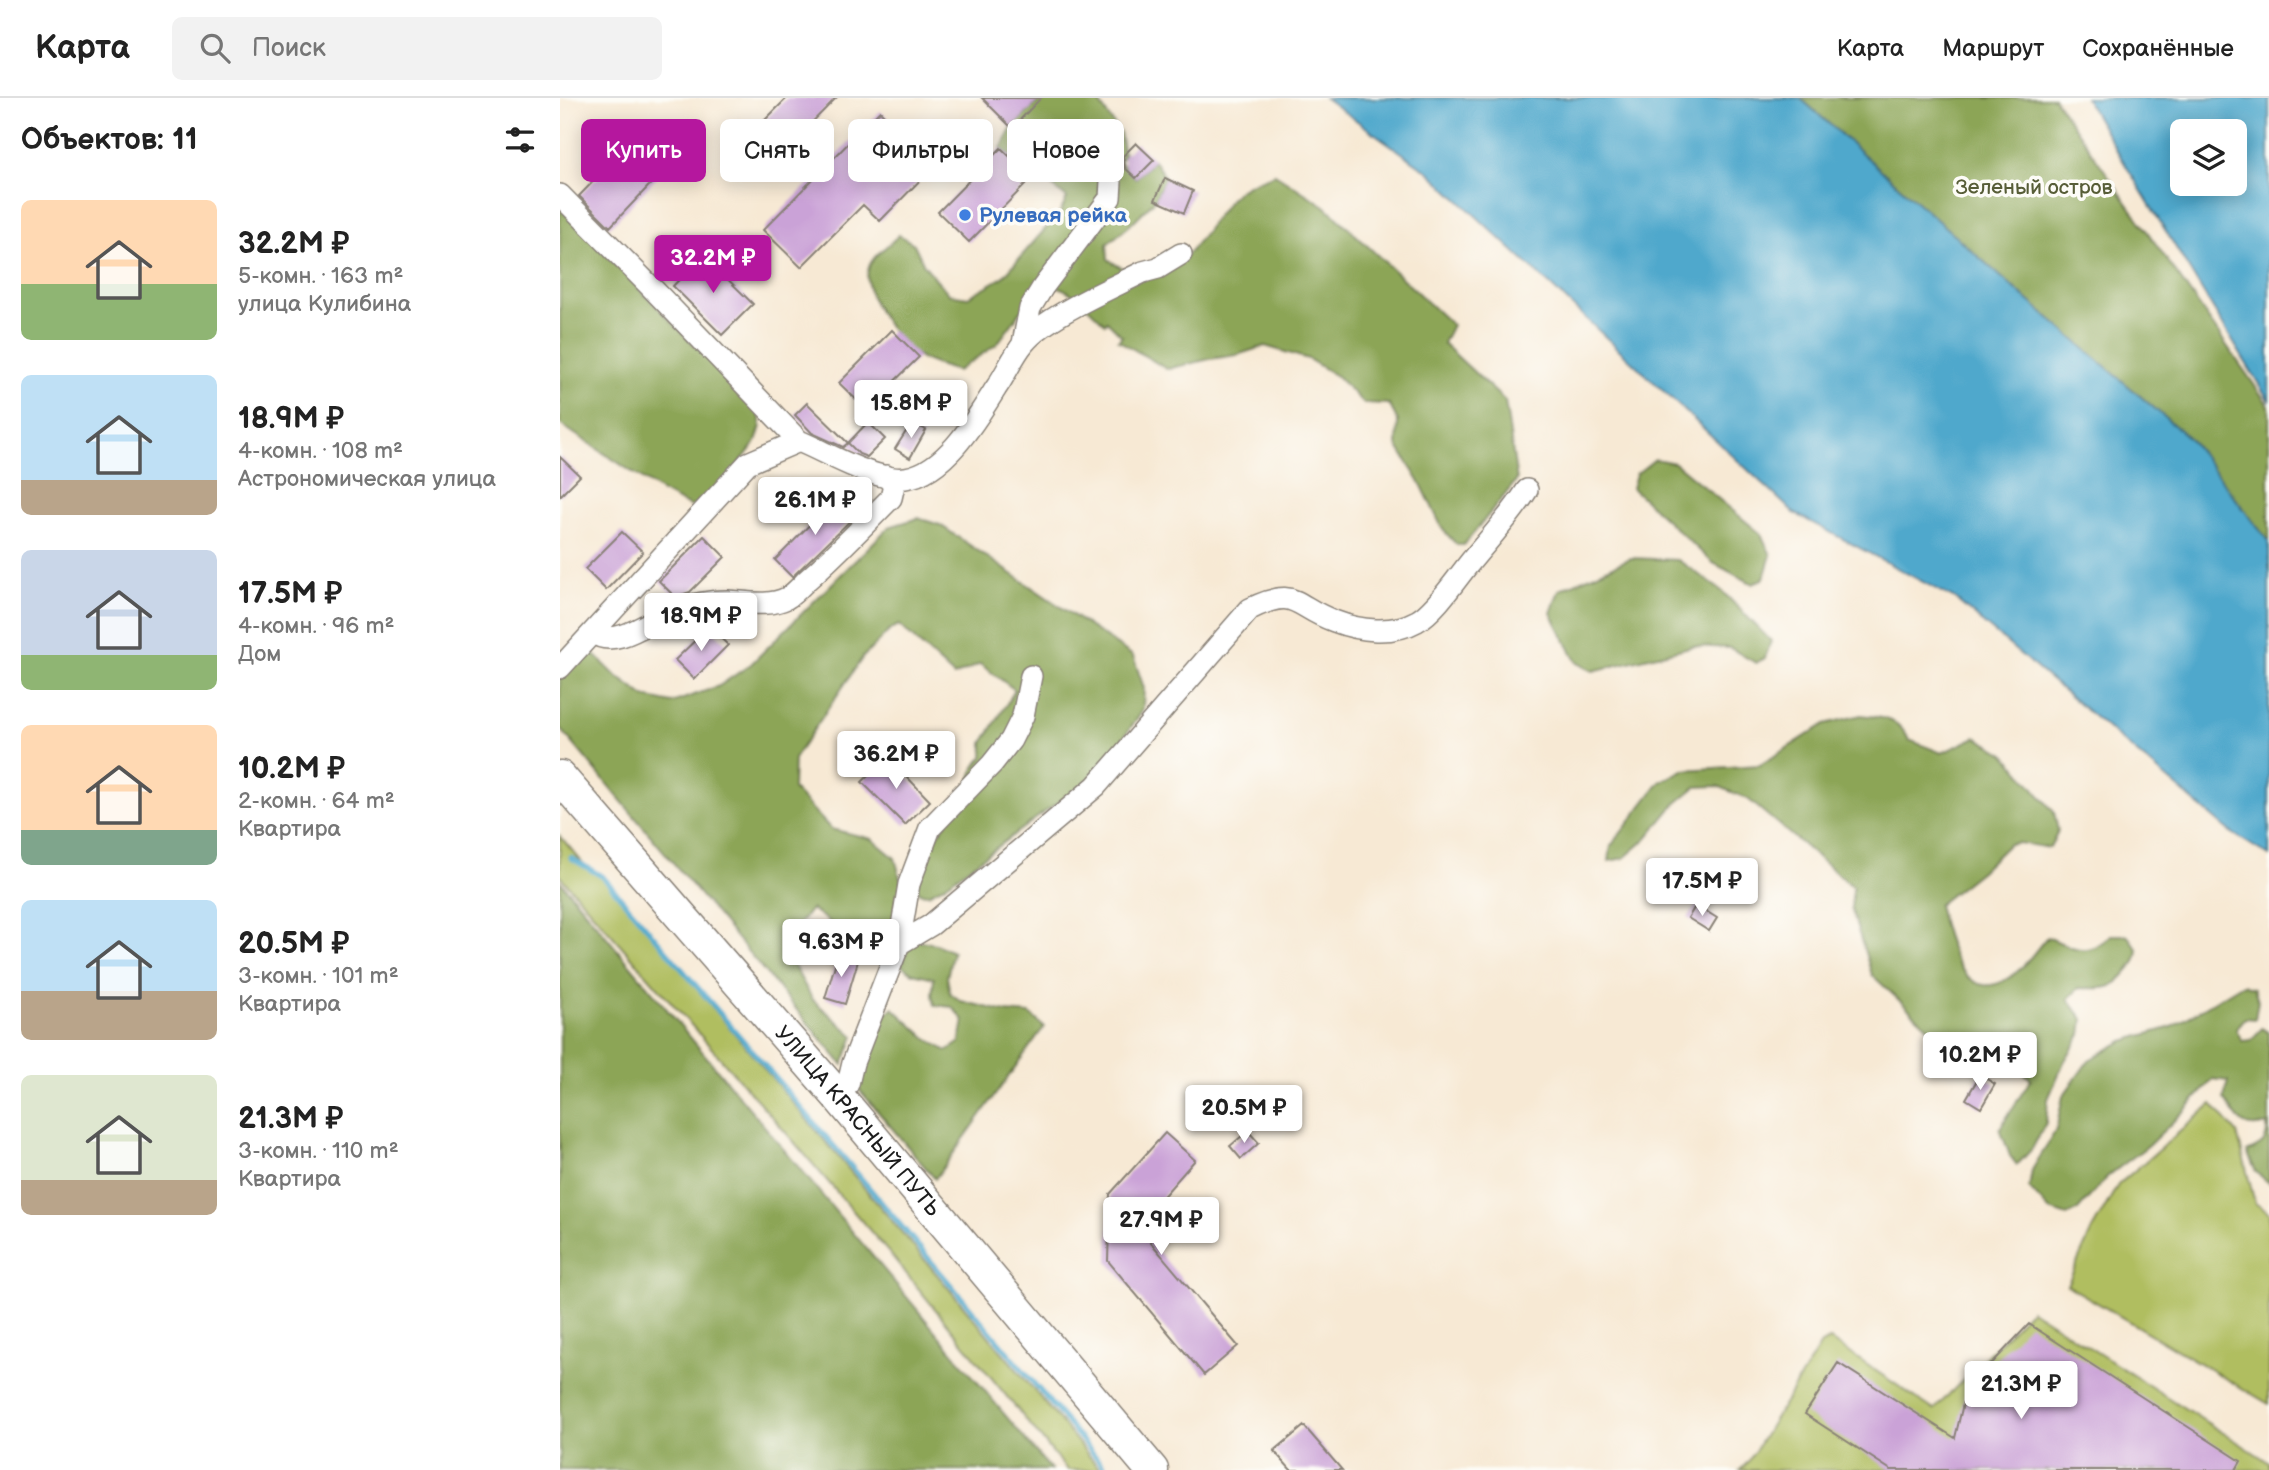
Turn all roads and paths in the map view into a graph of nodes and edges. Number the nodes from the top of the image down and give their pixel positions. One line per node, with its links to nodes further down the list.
1 (1111, 182): 4 (street)
2 (560, 195): 5 (street)
3 (1181, 254): 4 (street)
4 (1023, 343): 6 (street)
5 (799, 441): 6 (street); 8 (street)
6 (886, 476): 8 (street)
7 (1527, 490): 13 (street)
8 (593, 633): 9 (street)
9 (560, 668)
10 (1031, 676): 13 (street)
11 (560, 777): 14 (main road, УЛИЦА КРАСНЫЙ ПУТЬ)
12 (560, 807): 15 (main road, УЛИЦА КРАСНЫЙ ПУТЬ)
13 (898, 944): 14 (street)
14 (835, 1094): 16 (main road, УЛИЦА КРАСНЫЙ ПУТЬ)
15 (1129, 1470)
16 (1152, 1470)

